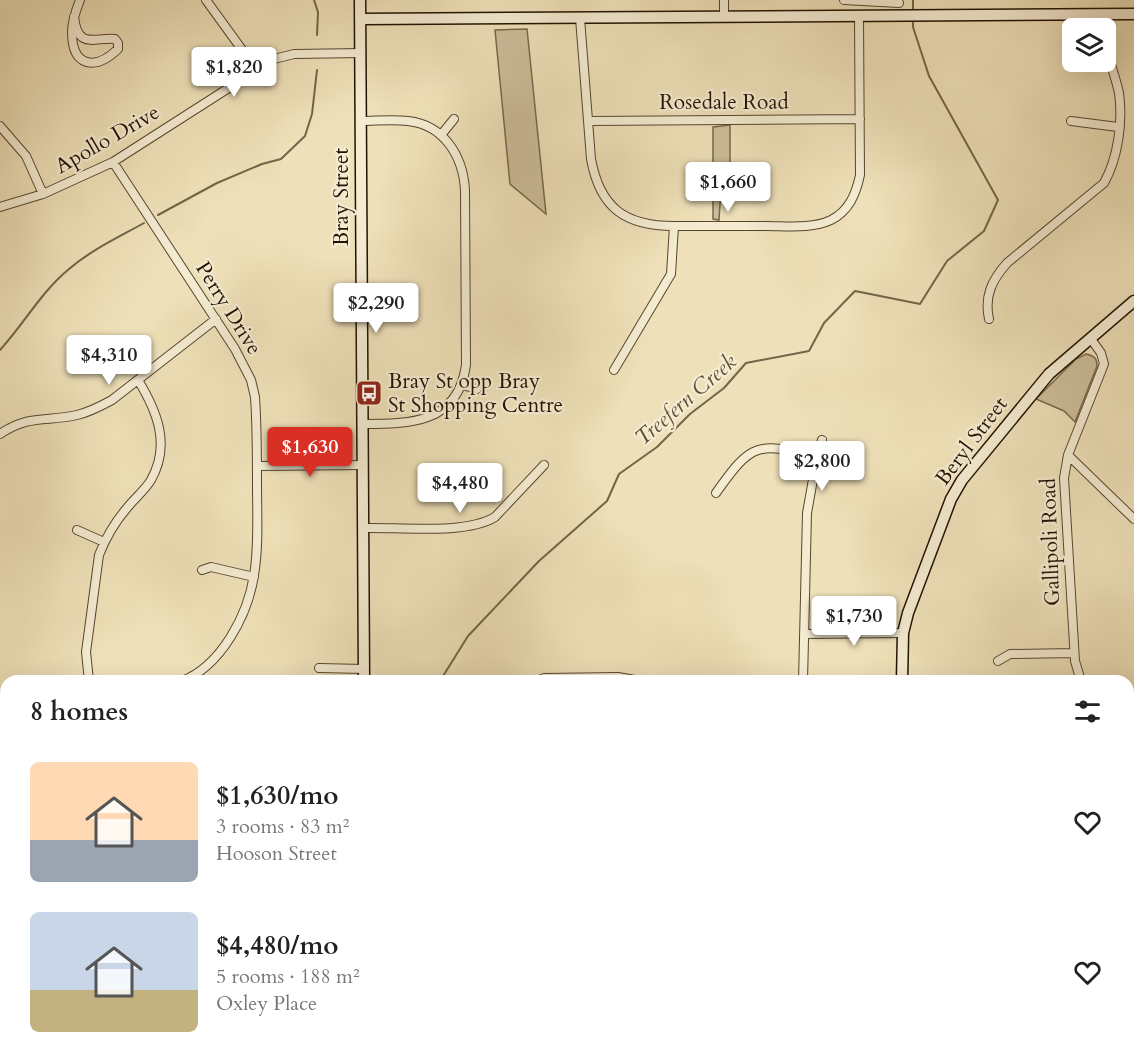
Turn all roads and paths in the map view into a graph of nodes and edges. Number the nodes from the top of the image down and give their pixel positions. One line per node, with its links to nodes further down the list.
1 (80, 0): 11 (street)
2 (206, 0): 16 (street)
3 (360, 0): 14 (street, Bray Street)
4 (724, 0): 9 (street)
5 (844, 0): 6 (street); 10 (street)
6 (899, 3)
7 (1134, 14): 8 (street)
8 (1106, 15): 12 (street); 23 (street)
9 (724, 16): 10 (street); 13 (street)
10 (844, 16): 12 (street)
11 (74, 17): 11 (street)
12 (859, 17): 18 (street)
13 (579, 18): 14 (street); 20 (street)
14 (360, 20): 15 (street, Bray Street)
15 (361, 53): 16 (street, Apollo Drive); 19 (street, Bray Street)
16 (256, 69): 25 (street, Apollo Drive)
17 (453, 119): 24 (street)
18 (860, 119): 20 (street, Rosedale Road); 28 (street)
19 (360, 121): 24 (street); 37 (street, Bray Street)
20 (588, 121): 28 (street)
21 (1071, 122): 23 (street)
22 (0, 126): 26 (street)
23 (1118, 127): 31 (street)
24 (441, 135): 35 (street)
25 (113, 162): 26 (street, Apollo Drive); 30 (street, Perry Drive)
26 (44, 194): 27 (street, Apollo Drive)
27 (0, 207)
28 (674, 226): 33 (street)
29 (1134, 301): 32 (street, Beryl Street)
30 (216, 319): 34 (street); 44 (street, Perry Drive)
31 (989, 319)
32 (1091, 339): 40 (street, Gallipoli Road); 52 (street, Beryl Street)
33 (614, 370)
34 (138, 380): 38 (street); 49 (street)
35 (462, 385): 36 (street); 37 (street)
36 (477, 388)
37 (362, 424): 42 (street, Bray Street)
38 (0, 434)
39 (822, 440): 41 (street)
40 (1068, 455): 46 (street); 54 (street, Gallipoli Road)
41 (817, 457): 45 (street); 53 (street)
42 (363, 465): 44 (street); 47 (street, Bray Street)
43 (544, 465): 47 (street)
44 (257, 466): 51 (street, Perry Drive)
45 (716, 493)
46 (1134, 519)
47 (364, 528): 57 (street, Bray Street)
48 (77, 530): 49 (street)
49 (104, 542): 58 (street)
50 (202, 570): 51 (street)
51 (254, 577): 59 (street, Perry Drive)
52 (903, 633): 53 (street); 62 (street, Beryl Street)
53 (804, 634): 61 (street)
54 (1074, 653): 55 (street); 63 (street, Gallipoli Road)
55 (998, 661)
56 (319, 668): 57 (street)
57 (364, 669): 60 (street, Bray Street)
58 (88, 675)
59 (193, 675)
60 (364, 675)
61 (803, 675)
62 (902, 675)
63 (1078, 675)

